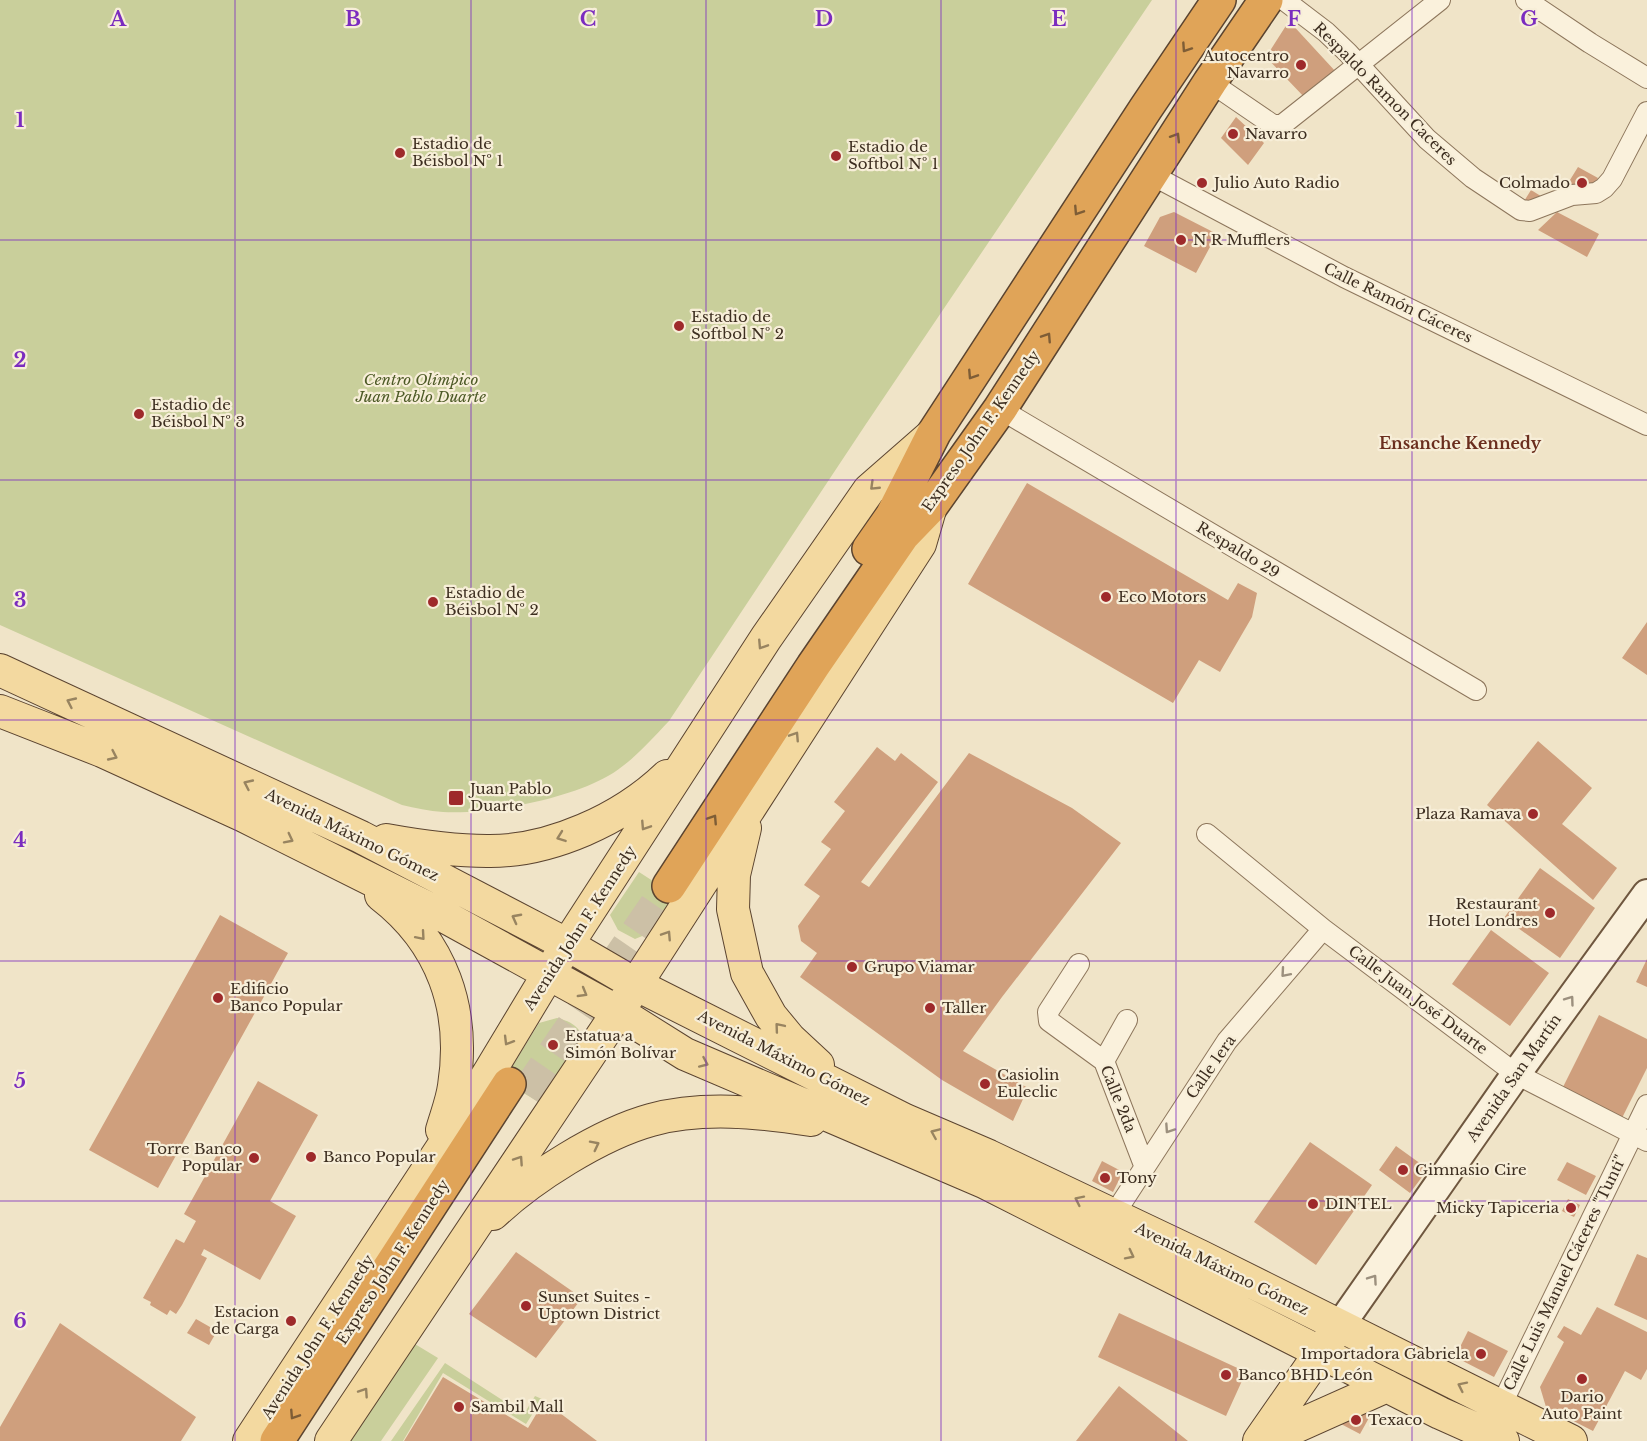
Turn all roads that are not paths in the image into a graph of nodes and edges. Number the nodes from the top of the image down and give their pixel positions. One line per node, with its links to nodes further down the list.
1 (1219, 0): 13 (highway, Expreso John F. Kennedy, one-way to 13)
2 (1266, 0): 8 (highway, Expreso John F. Kennedy)
3 (1284, 0): 6 (street, Respaldo Ramon Caceres)
4 (1440, 0): 6 (street)
5 (1526, 0): 7 (street)
6 (1359, 65): 8 (street); 9 (street, Respaldo Ramon Caceres)
7 (1647, 78)
8 (1210, 82): 10 (highway, Expreso John F. Kennedy, one-way to 8)
9 (1647, 112)
10 (1152, 175): 11 (highway, Expreso John F. Kennedy, one-way to 10); 12 (street, Calle Ramón Cáceres)
11 (1000, 409): 14 (highway, Expreso John F. Kennedy); 16 (street, Respaldo 29)
12 (1647, 425)
13 (934, 433): 14 (highway, Expreso John F. Kennedy, one-way to 14); 18 (main road, Avenida John F. Kennedy, one-way to 18)
14 (931, 506): 19 (main road, one-way to 14)
15 (3, 678): 21 (main road, Avenida Máximo Gómez, one-way to 15)
16 (1476, 690)
17 (0, 711): 22 (main road, Avenida Máximo Gómez, one-way to 22)
18 (695, 748): 21 (main road, one-way to 21); 25 (main road, Avenida John F. Kennedy, one-way to 25)
19 (769, 776): 28 (main road, one-way to 19); 33 (main road, one-way to 19)
20 (1207, 834): 24 (street, Calle Juan José Duarte)
21 (361, 837): 25 (main road, Avenida Máximo Gómez, one-way to 21)
22 (347, 868): 27 (main road, Avenida Máximo Gómez); 38 (main road, one-way to 38)
23 (1647, 894): 32 (main road, Avenida San Martín, one-way to 23)
24 (1323, 928): 32 (street, Calle Juan José Duarte); 37 (street, Calle 1era, one-way to 37)
25 (568, 945): 27 (main road, Avenida John F. Kennedy); 28 (main road, Avenida Máximo Gómez)
26 (1079, 964): 31 (street, Calle 2da)
27 (549, 973): 29 (main road, Avenida Máximo Gómez, one-way to 29); 38 (main road, Avenida John F. Kennedy, one-way to 38)
28 (635, 984): 29 (main road); 33 (main road, Avenida Máximo Gómez)
29 (618, 1012): 35 (main road, Avenida Máximo Gómez, one-way to 35); 40 (main road, one-way to 29)
30 (1127, 1020): 31 (street)
31 (1104, 1061): 37 (street, Calle 2da)
32 (1516, 1074): 36 (street, Calle Juan José Duarte); 41 (main road, Avenida San Martín, one-way to 32)
33 (854, 1094): 39 (main road, Avenida Máximo Gómez, one-way to 33)
34 (1647, 1105): 36 (street, Calle Luis Manuel Cáceres "Tunti")
35 (852, 1126): 40 (main road, one-way to 35); 41 (main road, Avenida Máximo Gómez, one-way to 41)
36 (1640, 1138): 43 (street, Calle Luis Manuel Cáceres "Tunti")
37 (1144, 1166): 39 (street, Calle 1era)
38 (405, 1204): 45 (main road, Avenida John F. Kennedy)
39 (1113, 1216): 41 (main road, Avenida Máximo Gómez)
40 (464, 1242): 48 (main road, one-way to 40)
41 (1330, 1339): 42 (main road, Avenida Máximo Gómez); 43 (main road, Avenida Máximo Gómez, one-way to 41); 49 (main road, Avenida San Martín)
42 (1387, 1386): 44 (main road, Avenida Máximo Gómez); 50 (main road)
43 (1502, 1406): 44 (street, Calle Luis Manuel Cáceres "Tunti"); 51 (main road, Avenida Máximo Gómez)
44 (1491, 1438)
45 (249, 1441)
46 (277, 1441): 47 (highway, Expreso John F. Kennedy, one-way to 46)
47 (304, 1441)
48 (331, 1441)
49 (1260, 1441)
50 (1264, 1441)
51 (1570, 1441)

